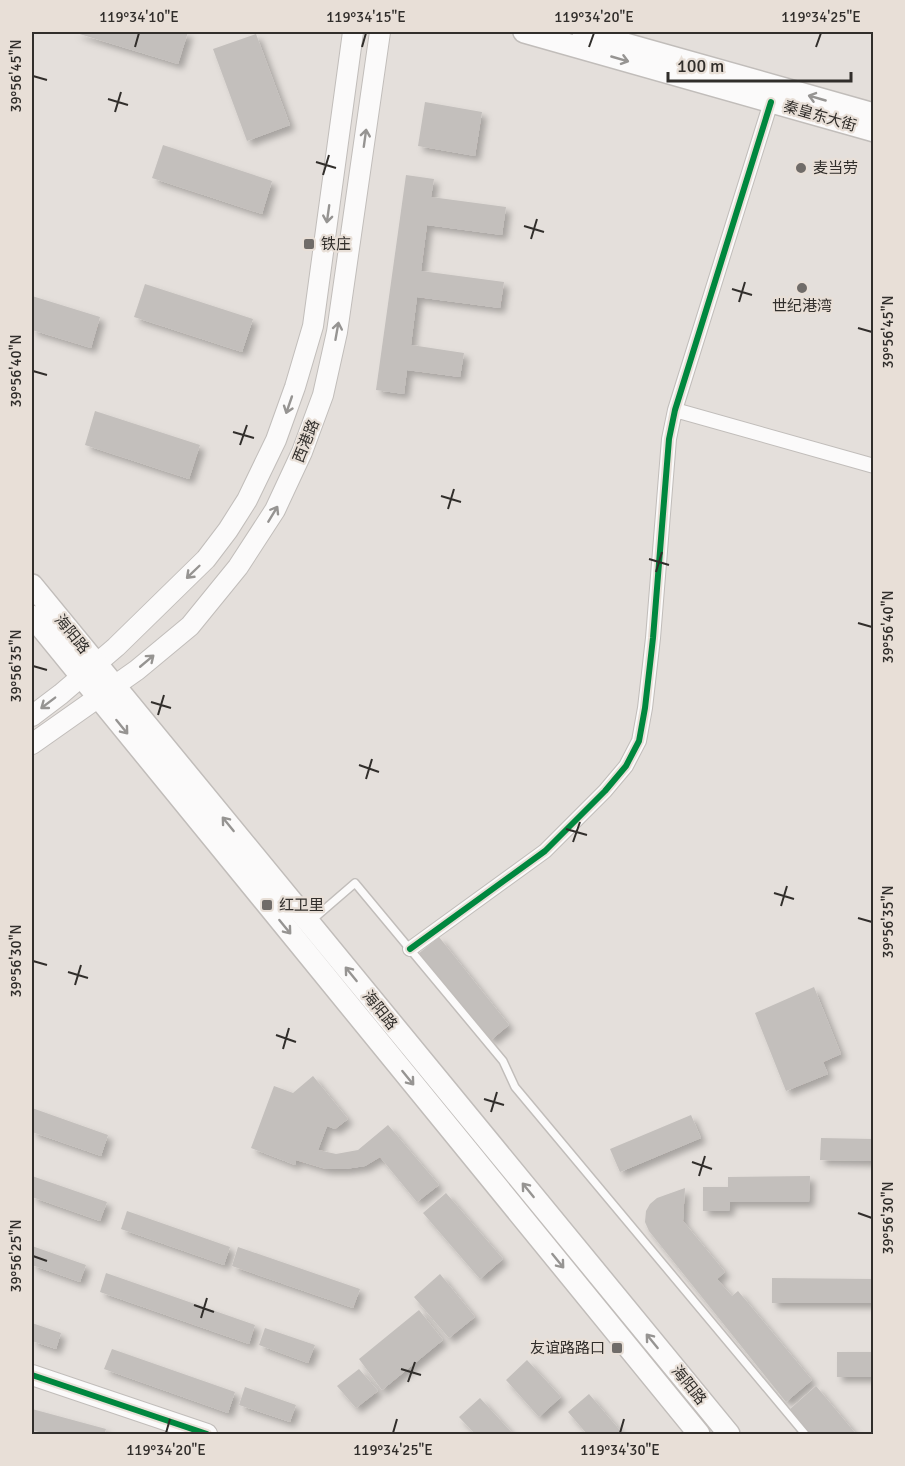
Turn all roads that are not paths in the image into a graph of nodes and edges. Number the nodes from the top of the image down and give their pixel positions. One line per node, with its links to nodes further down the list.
1 (353, 32): 12 (main road, 西港路, one-way to 12)
2 (380, 32): 13 (main road, 西港路, one-way to 2)
3 (524, 32): 5 (main road, 秦皇东大街, one-way to 5)
4 (583, 32): 6 (main road, 秦皇东大街, one-way to 4)
5 (771, 102): 7 (main road, 秦皇东大街); 8 (street)
6 (873, 114)
7 (873, 131)
8 (675, 410): 9 (street); 17 (street)
9 (873, 466)
10 (32, 585): 12 (main road, 海阳路)
11 (32, 616): 12 (main road, 海阳路)
12 (88, 671): 13 (main road, 海阳路); 14 (main road, 西港路, one-way to 14)
13 (107, 692): 15 (main road, 西港路); 16 (main road, 海阳路, one-way to 13); 19 (main road, 海阳路, one-way to 19)
14 (32, 716)
15 (32, 744)
16 (309, 922): 17 (lane); 21 (main road, 海阳路, one-way to 16)
17 (410, 949): 22 (lane)
18 (32, 1375): 20 (main road)
19 (692, 1431)
20 (207, 1434)
21 (729, 1434)
22 (805, 1434)

